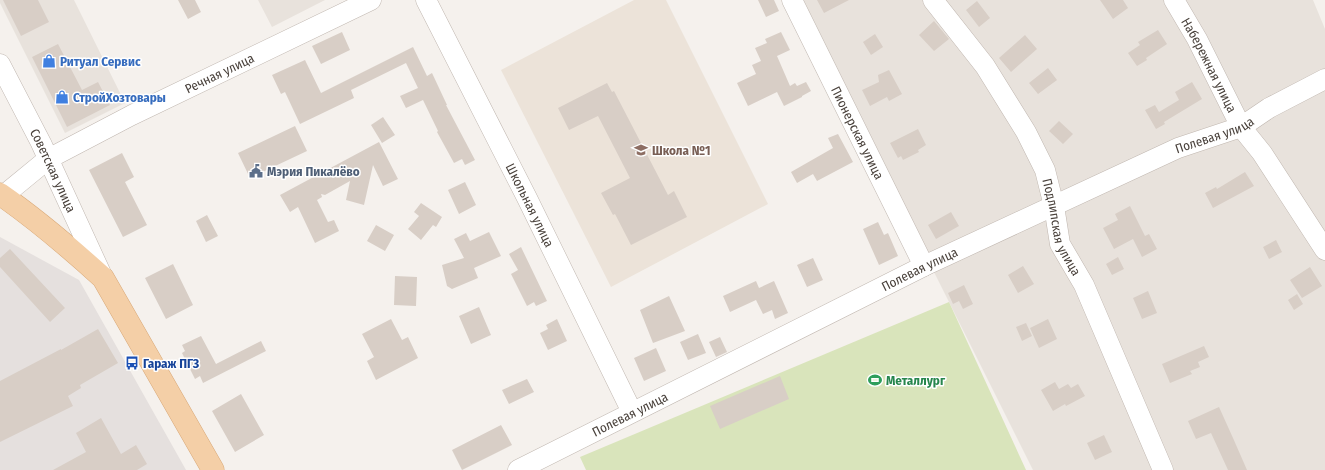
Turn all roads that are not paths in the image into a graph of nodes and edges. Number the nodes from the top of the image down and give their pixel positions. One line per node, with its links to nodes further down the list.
1 (371, 0): 9 (street, Речная улица)
2 (426, 0): 15 (street, Школьная улица)
3 (792, 0): 13 (street, Пионерская улица)
4 (933, 0): 11 (street, Подлипская улица)
5 (1174, 0): 8 (street, Набережная улица)
6 (0, 64): 9 (street, Советская улица)
7 (1325, 80): 8 (street, Полевая улица)
8 (1241, 127): 11 (street, Полевая улица); 12 (street, Набережная улица)
9 (48, 159): 10 (street, Речная улица); 14 (street, Советская улица)
10 (2, 195): 14 (main road)
11 (1054, 206): 13 (street, Полевая улица); 18 (street, Подлипская улица)
12 (1325, 250)
13 (924, 266): 15 (street, Полевая улица)
14 (103, 278): 16 (main road)
15 (632, 412): 17 (street, Полевая улица)
16 (214, 470)
17 (518, 470)
18 (1163, 470)

